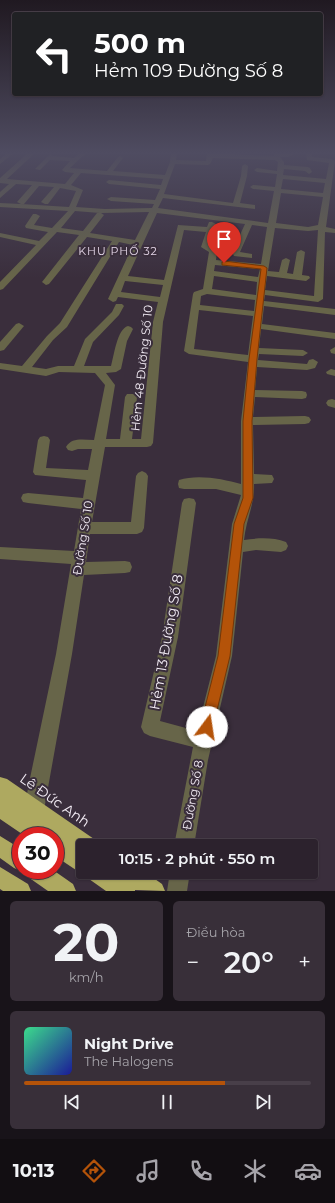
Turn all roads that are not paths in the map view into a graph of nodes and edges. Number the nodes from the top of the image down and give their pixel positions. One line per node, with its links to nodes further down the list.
1 (161, 194): 17 (street)
2 (28, 195): 11 (street)
3 (53, 195): 12 (street)
4 (78, 195): 16 (street)
5 (154, 195): 10 (street)
6 (165, 195): 13 (street)
7 (239, 195): 13 (street)
8 (276, 195): 23 (street, Đường Số 8)
9 (327, 195): 24 (street)
10 (111, 198)
11 (21, 202)
12 (45, 202)
13 (236, 204): 15 (street)
14 (0, 205): 16 (street)
15 (252, 207)
16 (72, 209): 17 (street); 25 (street)
17 (154, 210): 20 (street); 31 (street)
18 (100, 215): 28 (street)
19 (36, 216): 25 (street)
20 (214, 217): 21 (street); 26 (street)
21 (249, 223): 23 (street); 34 (street)
22 (335, 223): 24 (street)
23 (272, 226): 24 (street); 44 (street, Đường Số 8)
24 (322, 226): 27 (street); 44 (street)
25 (54, 230): 28 (street); 32 (street)
26 (210, 230): 36 (street); 41 (street, Hẻm 48 Đường Số 10)
27 (335, 231)
28 (85, 234): 30 (street); 40 (street)
29 (0, 235): 32 (street)
30 (117, 239): 31 (street); 58 (street)
31 (138, 243): 39 (street)
32 (41, 244): 42 (street)
33 (301, 252): 38 (street)
34 (249, 256)
35 (286, 260): 38 (street)
36 (211, 262): 37 (street); 44 (street)
37 (209, 273): 43 (street); 44 (street)
38 (282, 276): 44 (street)
39 (122, 278): 41 (street); 45 (street)
40 (46, 282)
41 (167, 284): 46 (street, Hẻm 48 Đường Số 10)
42 (0, 287)
43 (208, 291): 44 (street); 47 (street)
44 (261, 294): 47 (street); 48 (street); 51 (street); 54 (street, Đường Số 8)
45 (115, 300): 46 (street); 57 (street)
46 (163, 300): 66 (street, Hẻm 48 Đường Số 10)
47 (195, 306): 54 (street)
48 (335, 312)
49 (19, 326): 52 (street)
50 (128, 329): 59 (street)
51 (335, 336)
52 (0, 348)
53 (303, 353): 54 (street)
54 (253, 357): 55 (street); 60 (street, Đường Số 8)
55 (313, 362)
56 (1, 368): 58 (street)
57 (78, 368): 58 (street); 59 (street)
58 (24, 370)
59 (98, 370): 67 (street, Đường Số 10)
60 (250, 393): 61 (street); 64 (street, Đường Số 8)
61 (302, 395)
62 (131, 397): 66 (street)
63 (305, 420): 64 (street)
64 (247, 421): 73 (street, Đường Số 8)
65 (44, 440): 69 (street)
66 (125, 443): 67 (street, Hẻm 48 Đường Số 10)
67 (100, 444): 68 (street, Hẻm 48 Đường Số 10); 69 (street, Đường Số 10)
68 (72, 447)
69 (93, 475): 76 (street, Đường Số 10)
70 (142, 476): 77 (street)
71 (268, 479): 73 (street)
72 (184, 484): 73 (street)
73 (248, 485): 79 (street, Đường Số 8)
74 (28, 498): 76 (street)
75 (189, 503): 83 (street, Hẻm 13 Đường Số 8)
76 (88, 504): 77 (street, Đường Số 10)
77 (84, 528): 81 (street, Đường Số 10)
78 (281, 546): 79 (street)
79 (237, 547): 83 (street, Đường Số 8)
80 (0, 553): 81 (street)
81 (78, 563): 82 (street); 86 (street, Đường Số 10)
82 (126, 567)
83 (203, 742): 89 (street, Đường Số 8)
84 (0, 786): 86 (highway, Lê Đức Anh)
85 (0, 807): 87 (highway)
86 (34, 810): 88 (highway, Lê Đức Anh)
87 (29, 827)
88 (77, 839)
89 (185, 839)
90 (0, 846): 92 (highway)
91 (64, 850): 93 (highway)
92 (12, 854)
93 (76, 858)
94 (0, 877): 99 (highway)
95 (48, 879): 100 (highway)
96 (107, 879): 101 (highway)
97 (137, 879): 102 (highway)
98 (179, 879): 103 (street)
99 (20, 891)
100 (66, 891)
101 (125, 891)
102 (155, 891)
103 (178, 891)

